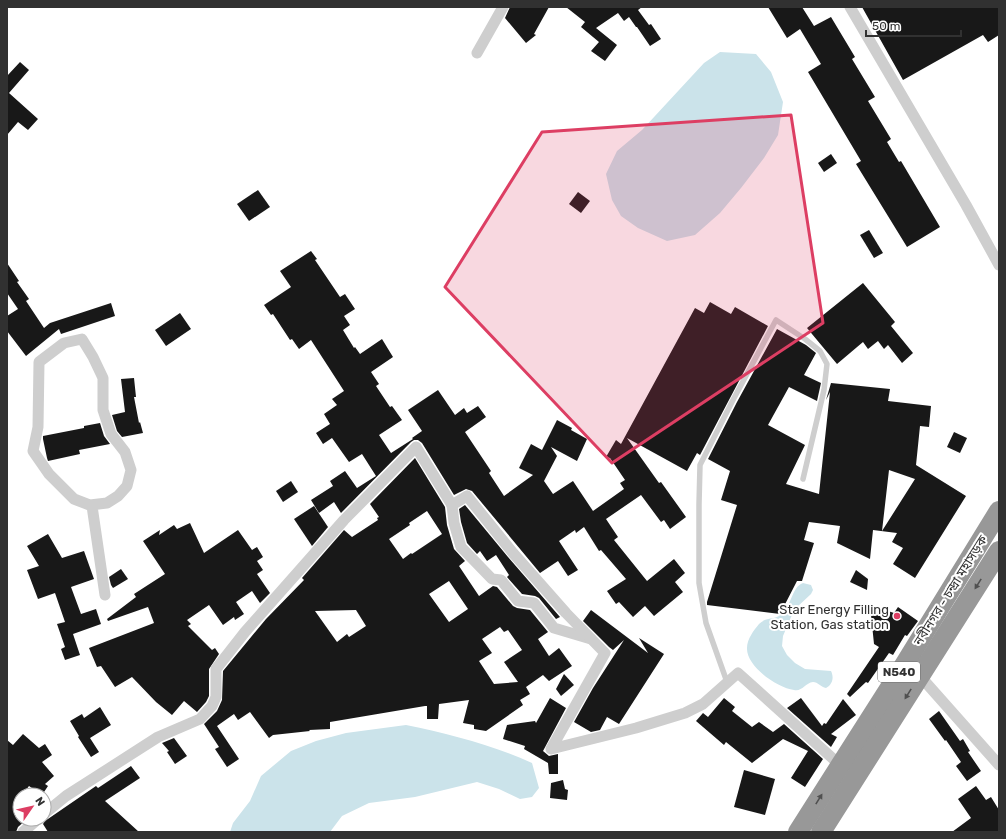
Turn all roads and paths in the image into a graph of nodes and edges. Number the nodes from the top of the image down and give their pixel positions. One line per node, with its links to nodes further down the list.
1 (503, 7): 3 (street)
2 (850, 7): 4 (street)
3 (477, 53)
4 (999, 265)
5 (803, 479): 13 (lane)
6 (90, 505): 6 (street); 10 (street)
7 (452, 506): 11 (street); 11 (street); 16 (street)
8 (999, 511): 14 (highway, নবীনগর - চন্দ্রা মহাসড়ক / N540)
9 (999, 551): 12 (highway, নবীনগর - চন্দ্রা মহাসড়ক / N540, one-way to 12)
10 (105, 595)
11 (592, 640): 13 (street)
12 (920, 676): 15 (street); 18 (highway, নবীনগর - চন্দ্রা মহাসড়ক / N540, one-way to 18)
13 (727, 682): 14 (street)
14 (840, 765): 17 (highway, নবীনগর - চন্দ্রা মহাসড়ক / N540, one-way to 14)
15 (999, 765)
16 (52, 807)
17 (798, 832)
18 (821, 832)

